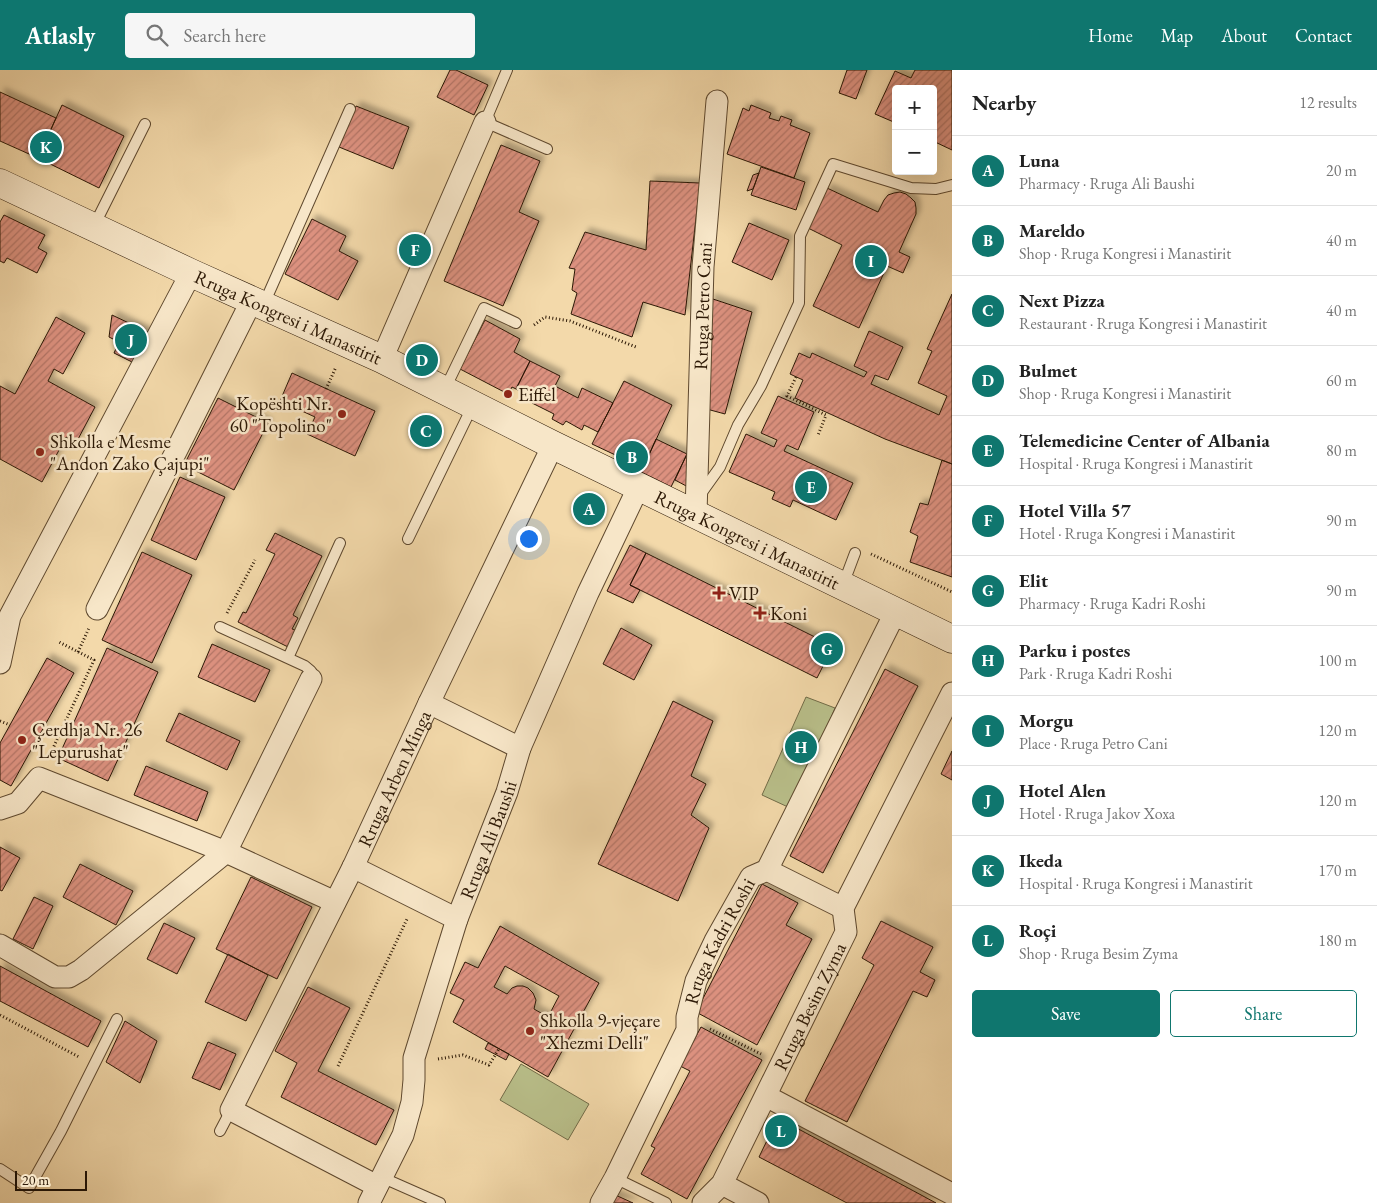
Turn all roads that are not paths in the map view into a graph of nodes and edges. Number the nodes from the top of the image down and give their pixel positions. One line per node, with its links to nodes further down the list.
1 (507, 70): 4 (lane)
2 (717, 101): 18 (street, Rruga Petro Cani)
3 (350, 109): 11 (lane)
4 (485, 122): 6 (lane); 13 (street)
5 (145, 124): 9 (lane)
6 (548, 149)
7 (0, 183): 9 (street, Rruga Kongresi i Manastirit)
8 (952, 185): 18 (lane)
9 (93, 227): 10 (street, Rruga Kongresi i Manastirit)
10 (191, 273): 11 (street, Rruga Kongresi i Manastirit); 28 (street)
11 (258, 302): 13 (street, Rruga Kongresi i Manastirit); 23 (street)
12 (516, 323): 14 (lane)
13 (382, 359): 14 (street, Rruga Kongresi i Manastirit)
14 (445, 390): 15 (street, Rruga Kongresi i Manastirit)
15 (474, 404): 16 (street, Rruga Kongresi i Manastirit); 19 (lane)
16 (554, 445): 17 (street, Rruga Kongresi i Manastirit); 31 (street, Rruga Arben Minga)
17 (639, 486): 18 (street, Rruga Kongresi i Manastirit); 32 (street, Rruga Ali Baushi)
18 (696, 507): 22 (street, Rruga Kongresi i Manastirit)
19 (408, 539)
20 (340, 543): 27 (lane)
21 (854, 553): 22 (lane)
22 (843, 586): 24 (street, Rruga Kongresi i Manastirit)
23 (97, 609)
24 (896, 611): 26 (street, Rruga Kongresi i Manastirit); 36 (street, Rruga Kadri Roshi)
25 (220, 627): 27 (lane)
26 (952, 639)
27 (288, 658): 29 (lane)
28 (0, 663)
29 (312, 679): 34 (street)
30 (952, 693): 38 (street)
31 (428, 703): 32 (street); 35 (street, Rruga Arben Minga)
32 (520, 748): 39 (street, Rruga Ali Baushi)
33 (0, 809): 34 (street)
34 (226, 852): 37 (street); 40 (street)
35 (353, 867): 37 (street, Rruga Arben Minga); 39 (street)
36 (767, 870): 38 (street); 46 (street, Rruga Kadri Roshi)
37 (335, 902): 43 (street, Rruga Arben Minga)
38 (843, 908): 42 (street, Rruga Besim Zyma)
39 (457, 919): 48 (street, Rruga Ali Baushi)
40 (0, 945)
41 (118, 1019): 45 (lane)
42 (766, 1096): 47 (street, Rruga Besim Zyma); 49 (street)
43 (231, 1110): 44 (lane, Rruga Arben Minga); 48 (street)
44 (220, 1131)
45 (0, 1169)
46 (615, 1178): 51 (street, Rruga Kadri Roshi); 52 (lane)
47 (722, 1184): 53 (street, Rruga Besim Zyma); 54 (street)
48 (376, 1189): 50 (lane)
49 (952, 1194)
50 (440, 1203)
51 (601, 1203)
52 (666, 1203)
53 (703, 1203)
54 (758, 1203)

